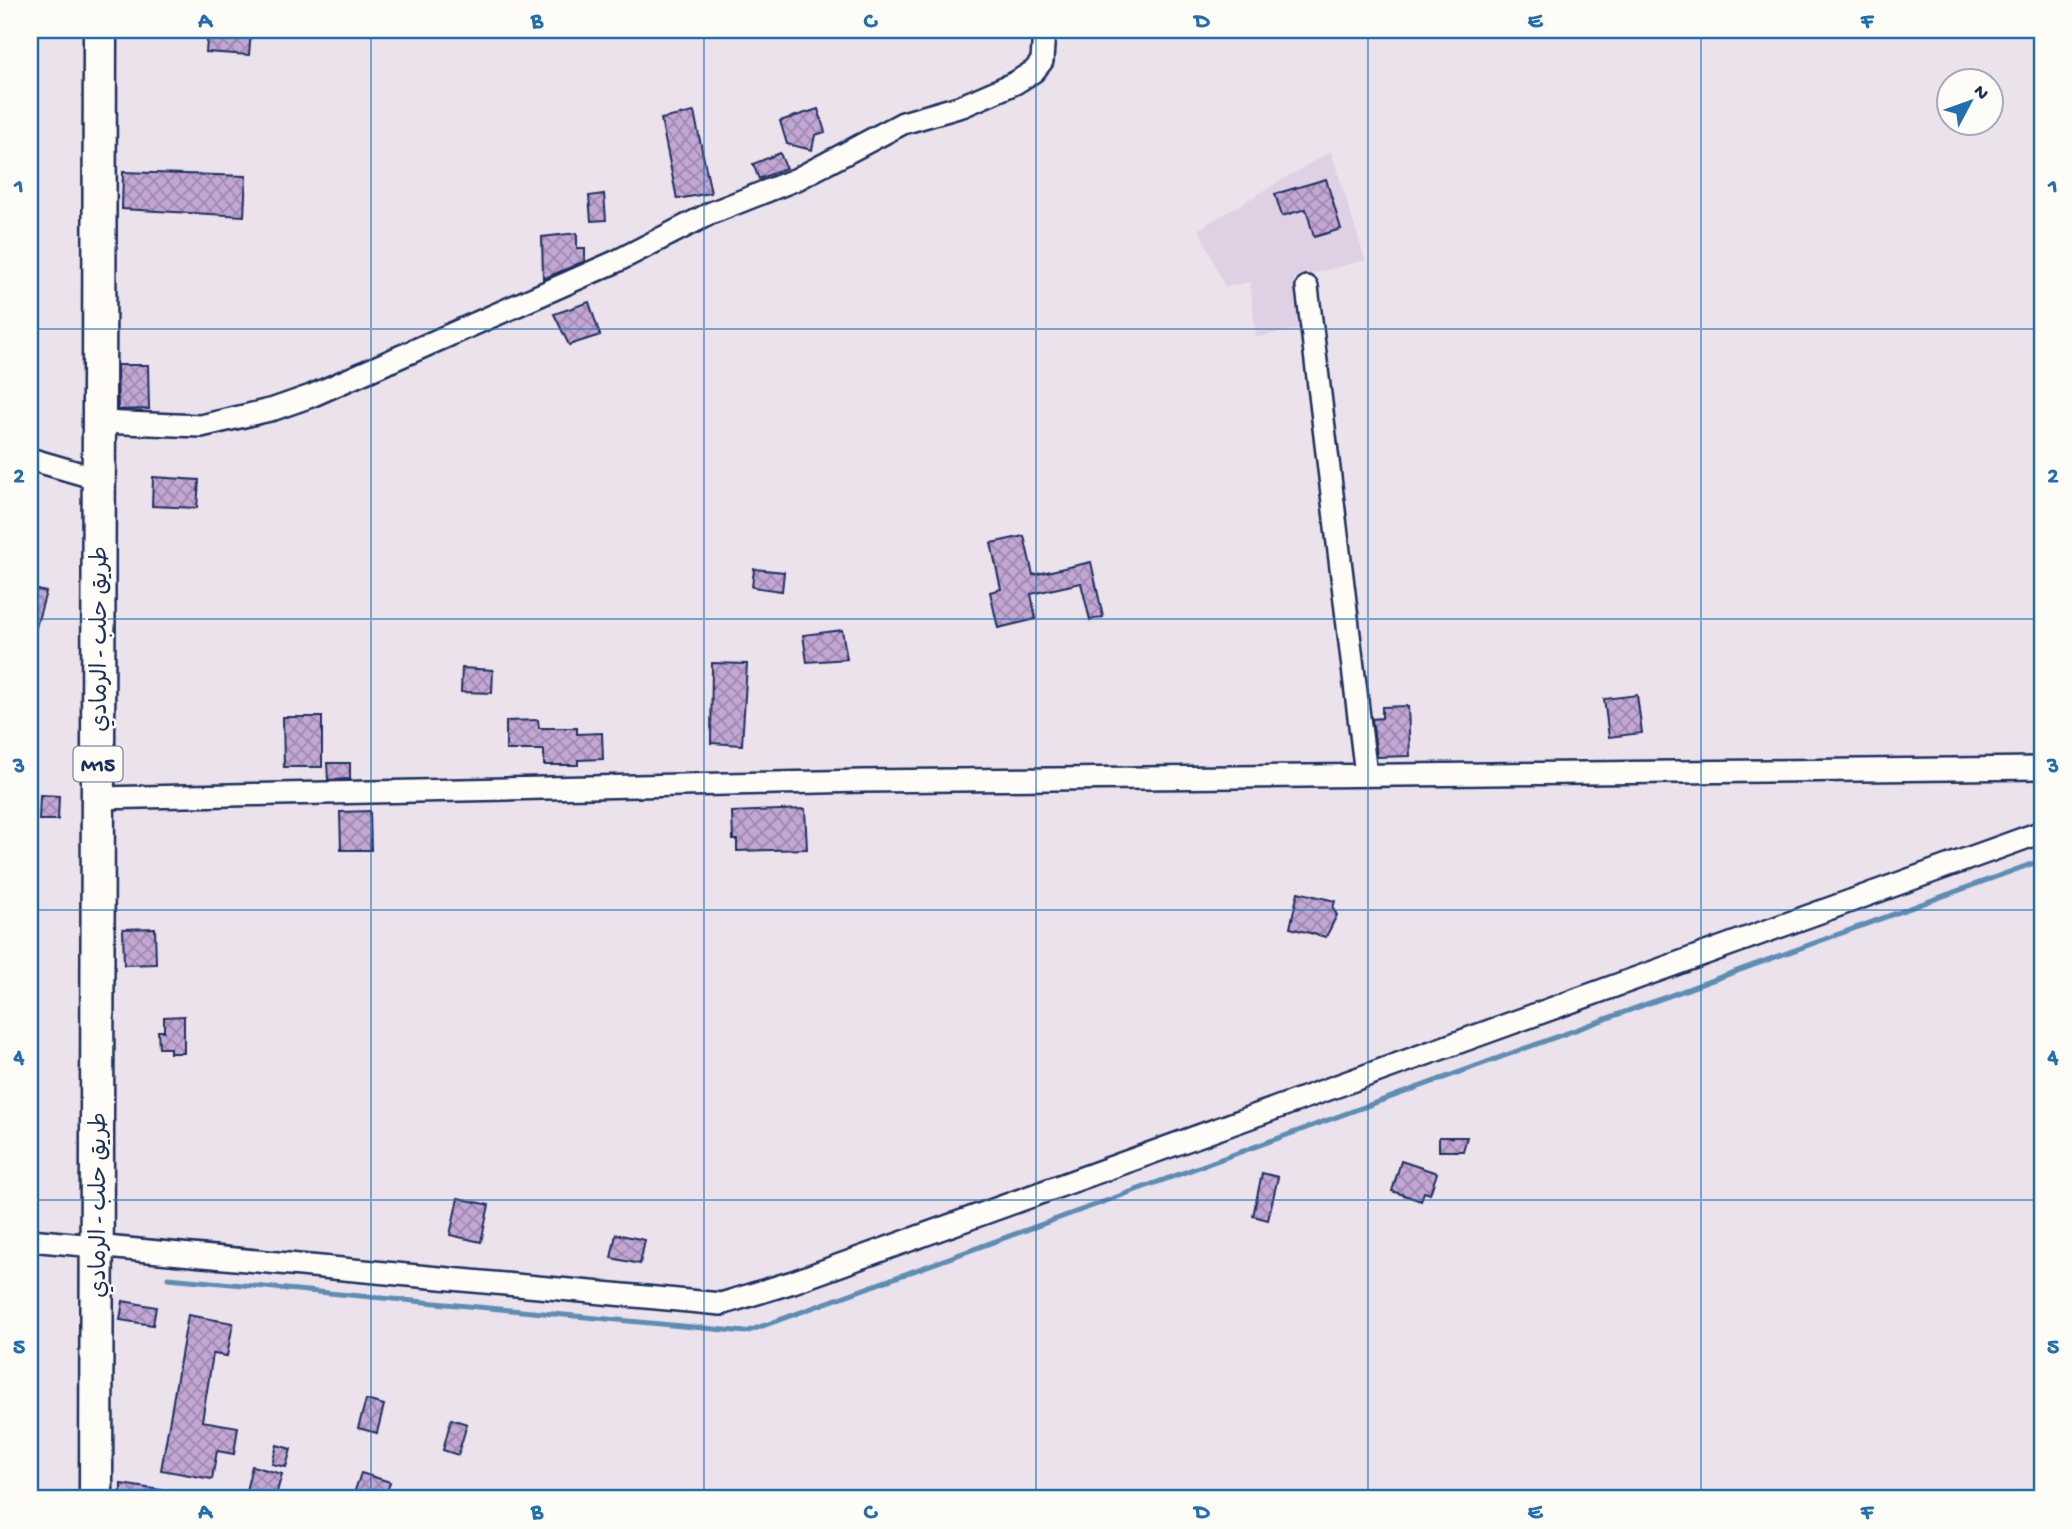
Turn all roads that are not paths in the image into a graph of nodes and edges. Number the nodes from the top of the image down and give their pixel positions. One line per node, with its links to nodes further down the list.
1 (100, 30): 4 (highway, طريق حلب - الرمادي / M15)
2 (1044, 30): 4 (street)
3 (1307, 287): 8 (street)
4 (99, 422): 6 (highway, طريق حلب - الرمادي / M15)
5 (30, 458): 6 (street)
6 (99, 479): 9 (highway, طريق حلب - الرمادي / M15)
7 (2042, 768): 8 (street)
8 (1366, 775): 9 (street)
9 (98, 798): 12 (highway, طريق حلب - الرمادي / M15)
10 (2042, 832): 12 (street)
11 (30, 1240): 12 (street)
12 (97, 1246): 13 (highway, طريق حلب - الرمادي / M15)
13 (96, 1499)

